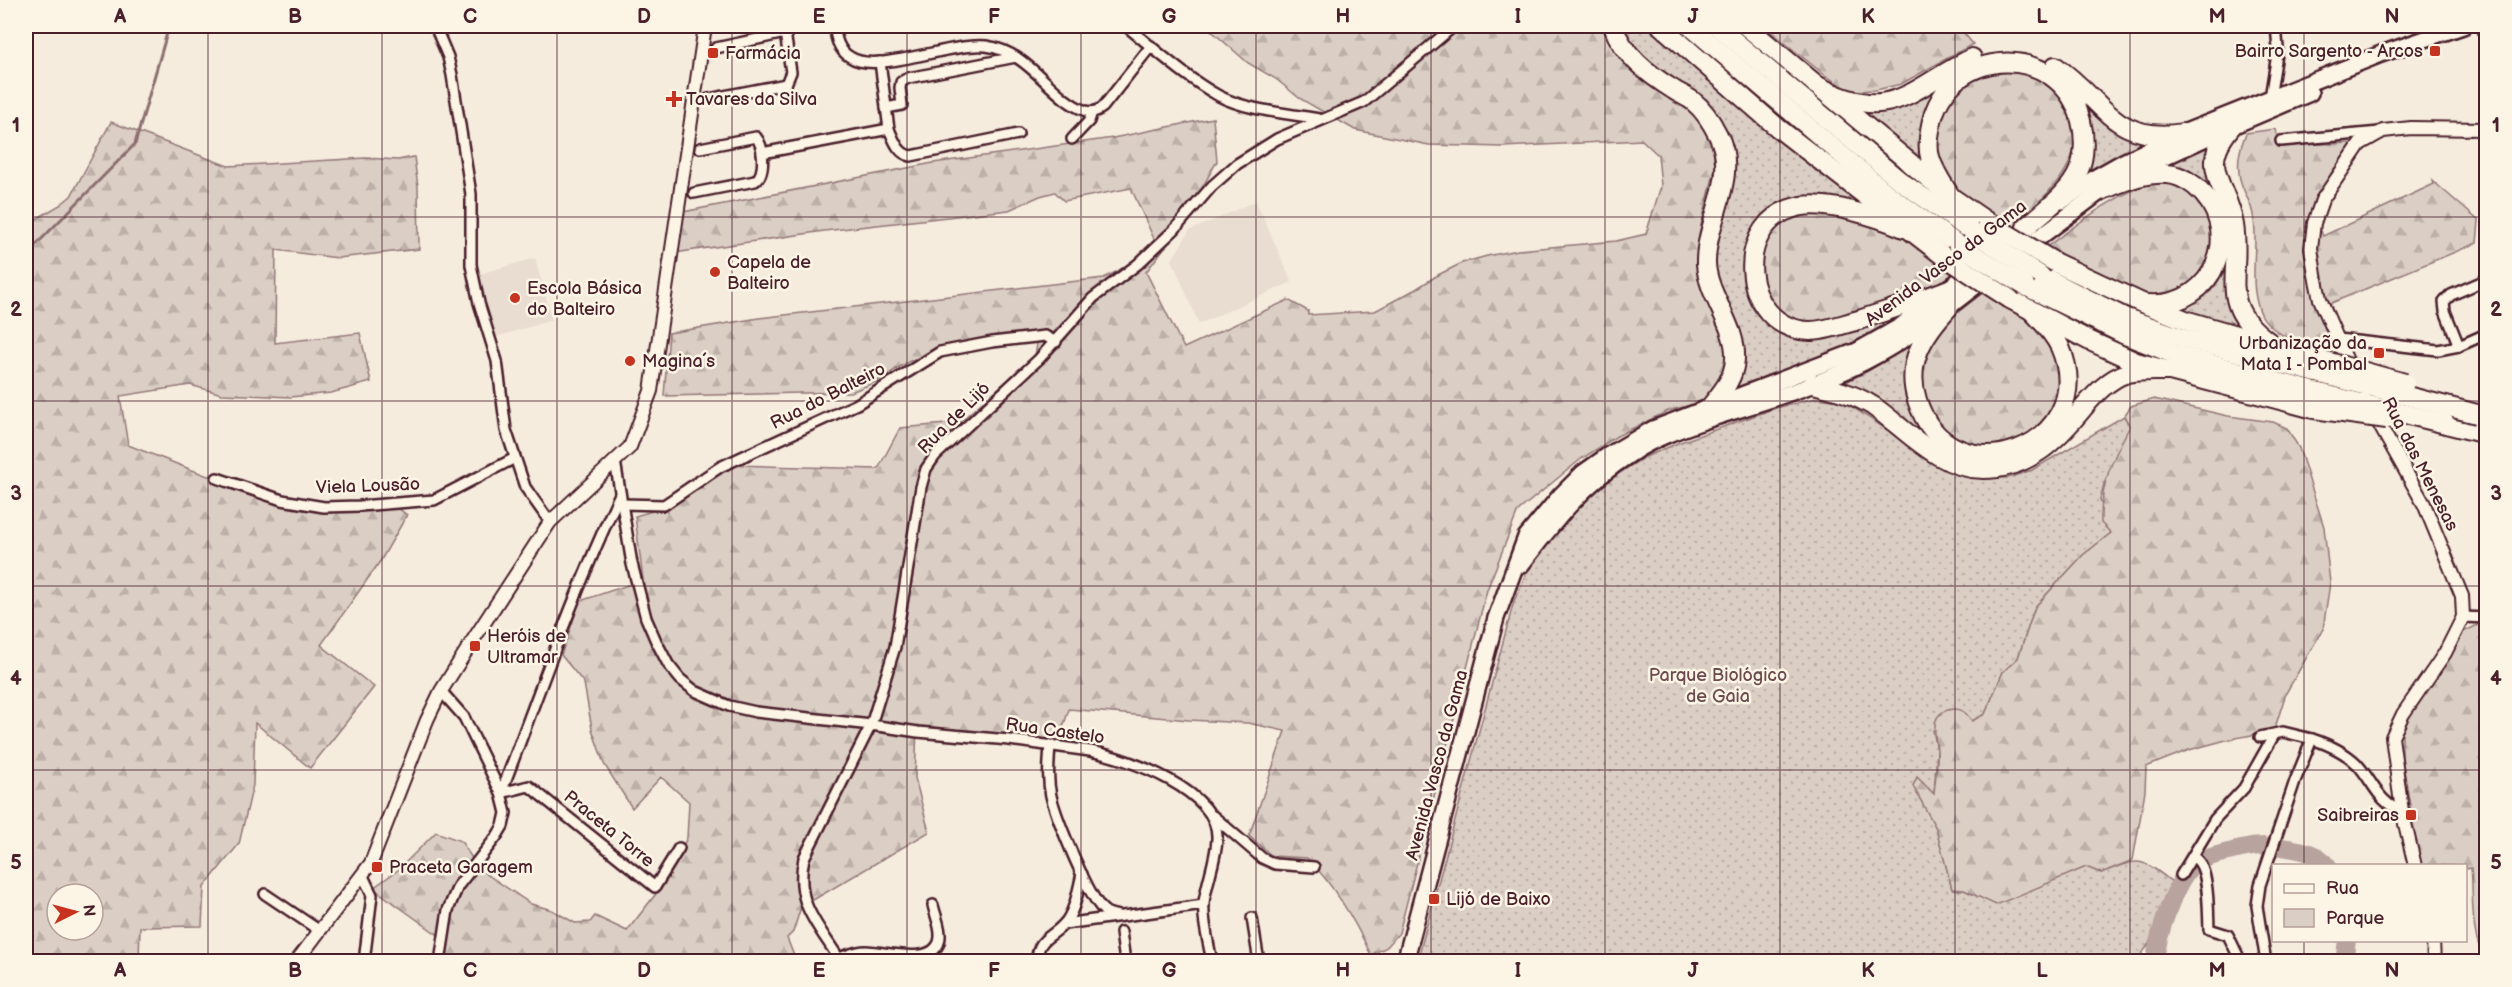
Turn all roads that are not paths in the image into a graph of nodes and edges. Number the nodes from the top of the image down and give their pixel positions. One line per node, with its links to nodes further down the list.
1 (435, 26): 58 (street)
2 (705, 26): 59 (street)
3 (834, 26): 20 (street)
4 (1126, 26): 17 (street)
5 (1454, 26): 26 (street, Rua de Lijó)
6 (1613, 26): 55 (highway)
7 (1661, 26): 41 (highway)
8 (1690, 26): 54 (highway, bridge)
9 (1717, 26): 40 (highway)
10 (1746, 26): 21 (highway)
11 (2276, 26): 22 (street)
12 (2463, 26): 16 (main road, Avenida Vasco da Gama)
13 (2482, 26): 15 (street)
14 (785, 29): 18 (street); 23 (street)
15 (2487, 34)
16 (2417, 43): 22 (main road, Avenida Vasco da Gama); 27 (main road, Avenida Vasco da Gama)
17 (1151, 46): 25 (street); 26 (street)
18 (716, 48)
19 (1016, 57): 20 (street); 24 (street); 25 (street)
20 (880, 62): 24 (street)
21 (1816, 85): 31 (highway); 39 (highway)
22 (2270, 98): 31 (main road, Avenida Vasco da Gama)
23 (708, 99)
24 (886, 108): 28 (street)
25 (1092, 112): 33 (street)
26 (1319, 119): 49 (street, Rua de Lijó)
27 (2232, 126): 37 (main road, Avenida Vasco da Gama); 50 (highway)
28 (889, 129): 32 (street); 36 (street)
29 (2487, 129): 30 (street)
30 (2383, 131): 34 (street); 48 (street, Rua das Menesas)
31 (2183, 133): 42 (main road, Avenida Vasco da Gama)
32 (1018, 134)
33 (1072, 139)
34 (2281, 141)
35 (700, 148): 36 (street)
36 (762, 153): 38 (street)
37 (2100, 191): 42 (main road, Avenida Vasco da Gama); 45 (highway)
38 (694, 193)
39 (1951, 197): 40 (highway); 42 (highway)
40 (1979, 227): 45 (highway, bridge); 56 (highway, bridge)
41 (1904, 228): 44 (highway); 46 (highway, bridge)
42 (2035, 231): 44 (main road, Avenida Vasco da Gama)
43 (2487, 280): 51 (street)
44 (1949, 298): 46 (highway); 53 (main road, Avenida Vasco da Gama); 55 (main road, Avenida Vasco da Gama)
45 (2142, 303): 50 (highway)
46 (2032, 310): 52 (highway)
47 (2487, 334): 51 (street)
48 (2338, 339): 51 (street); 64 (street, Rua das Menesas)
49 (1056, 342): 61 (street, Rua do Balteiro); 67 (street, Rua de Lijó)
50 (2275, 346): 56 (highway, bridge)
51 (2459, 346)
52 (2168, 372): 53 (highway); 54 (highway)
53 (1813, 384): 63 (main road, Avenida Vasco da Gama)
54 (2315, 401): 57 (highway, bridge)
55 (1710, 407): 63 (main road, Avenida Vasco da Gama)
56 (2482, 415)
57 (2487, 434)
58 (515, 458): 60 (street, Viela Lousão); 62 (street)
59 (615, 461): 61 (street, Rua Castelo); 62 (street)
60 (217, 478)
61 (621, 499): 67 (street, Rua Castelo); 72 (street)
62 (550, 522): 66 (street)
63 (1510, 579): 99 (main road, Avenida Vasco da Gama)
64 (2463, 617): 65 (street); 73 (street)
65 (2487, 618)
66 (441, 691): 72 (street); 81 (street)
67 (871, 725): 71 (street, Rua Castelo); 91 (street, Rua de Lijó)
68 (2274, 735): 69 (street); 70 (street); 76 (street)
69 (2260, 737)
70 (2312, 739): 73 (street); 100 (street)
71 (1050, 745): 74 (street, Rua Castelo); 79 (street)
72 (501, 793): 75 (street, Praceta Torre); 94 (street)
73 (2402, 811): 77 (street)
74 (1213, 816): 78 (street, Rua Castelo); 84 (street)
75 (679, 848)
76 (2195, 858): 80 (street); 100 (street)
77 (2415, 864)
78 (1314, 867)
79 (1082, 874): 85 (street); 87 (street)
80 (2181, 875)
81 (363, 876): 88 (street); 93 (street)
82 (265, 894): 88 (street)
83 (933, 905): 91 (street)
84 (1204, 905): 85 (street); 97 (street)
85 (1119, 916): 87 (street)
86 (1252, 918): 98 (street)
87 (1064, 924): 95 (street)
88 (320, 932): 92 (street)
89 (1121, 932): 96 (street)
90 (2433, 942): 101 (street)
91 (840, 960)
92 (296, 962)
93 (364, 962)
94 (440, 962)
95 (1036, 962)
96 (1125, 962)
97 (1212, 962)
98 (1259, 962)
99 (1405, 962)
100 (2266, 962)
101 (2434, 962)

